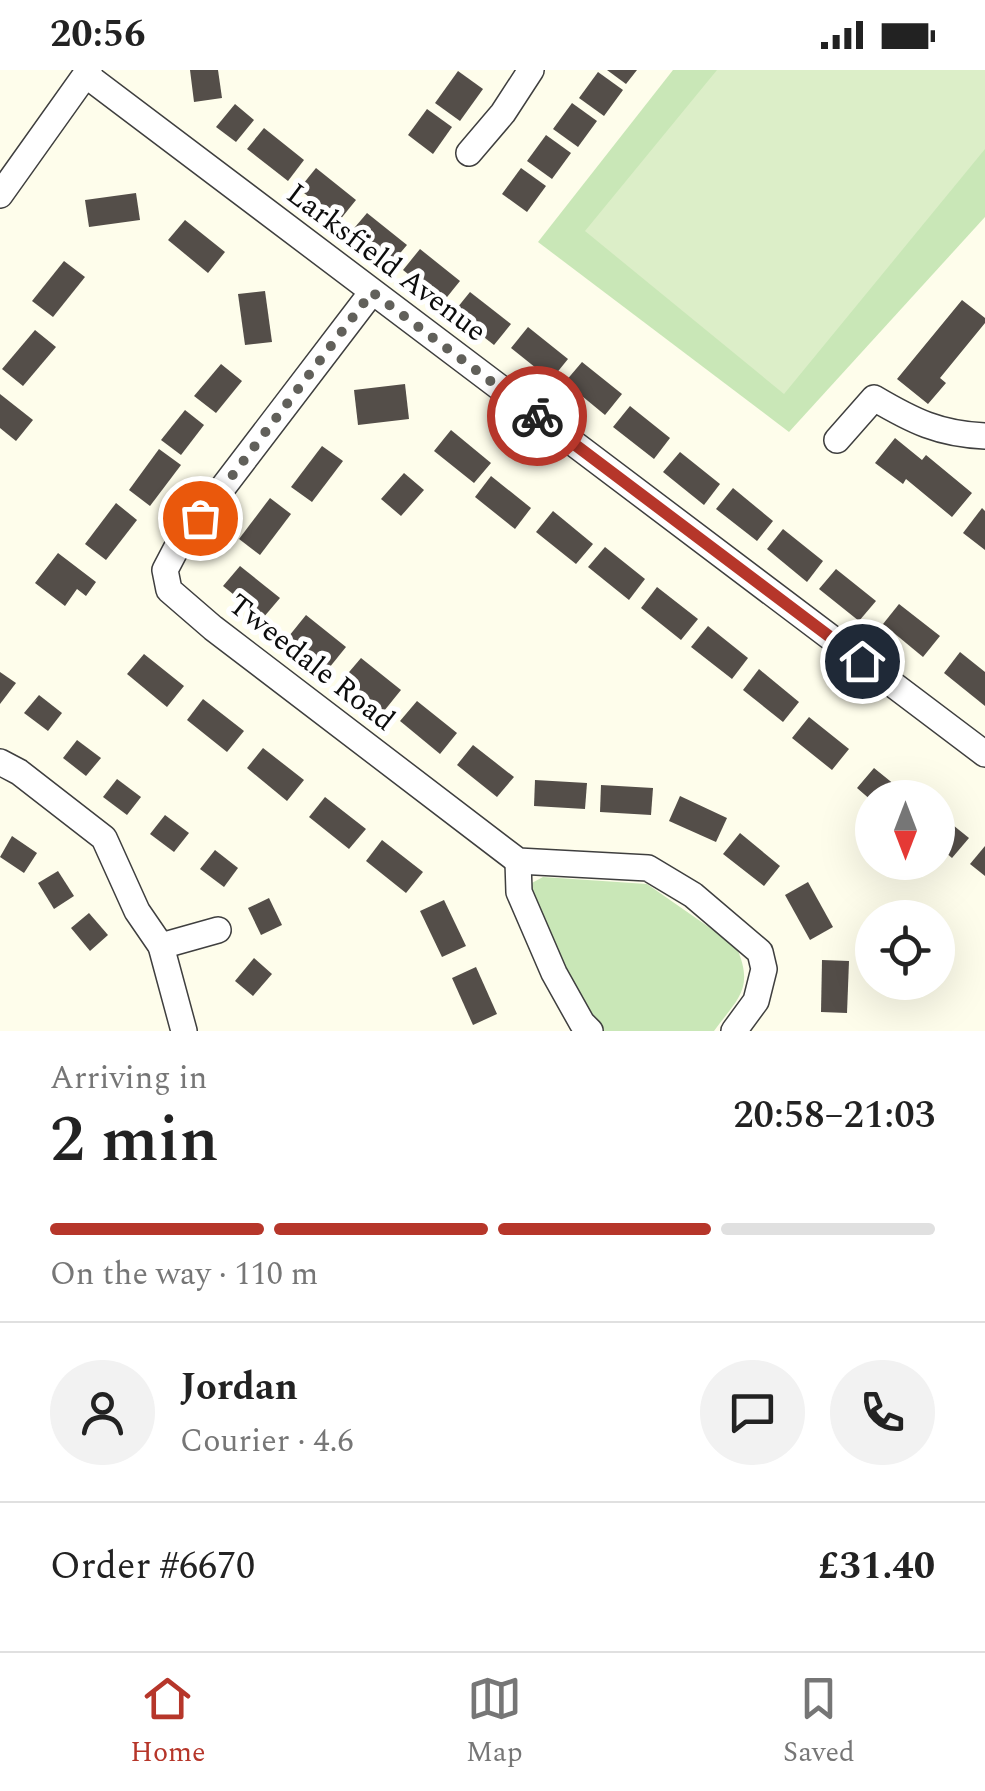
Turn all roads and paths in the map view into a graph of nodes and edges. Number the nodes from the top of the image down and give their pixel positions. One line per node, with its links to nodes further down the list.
1 (531, 70): 3 (street)
2 (88, 72): 4 (street); 5 (street, Larksfield Avenue)
3 (469, 153)
4 (0, 195)
5 (372, 292): 8 (street, Larksfield Avenue); 10 (street, Tweedale Road)
6 (985, 436): 7 (street)
7 (838, 440)
8 (985, 754)
9 (0, 762): 12 (street)
10 (518, 861): 14 (street); 15 (street)
11 (218, 930): 12 (street)
12 (161, 946): 13 (street)
13 (184, 1031)
14 (590, 1031)
15 (734, 1031)

